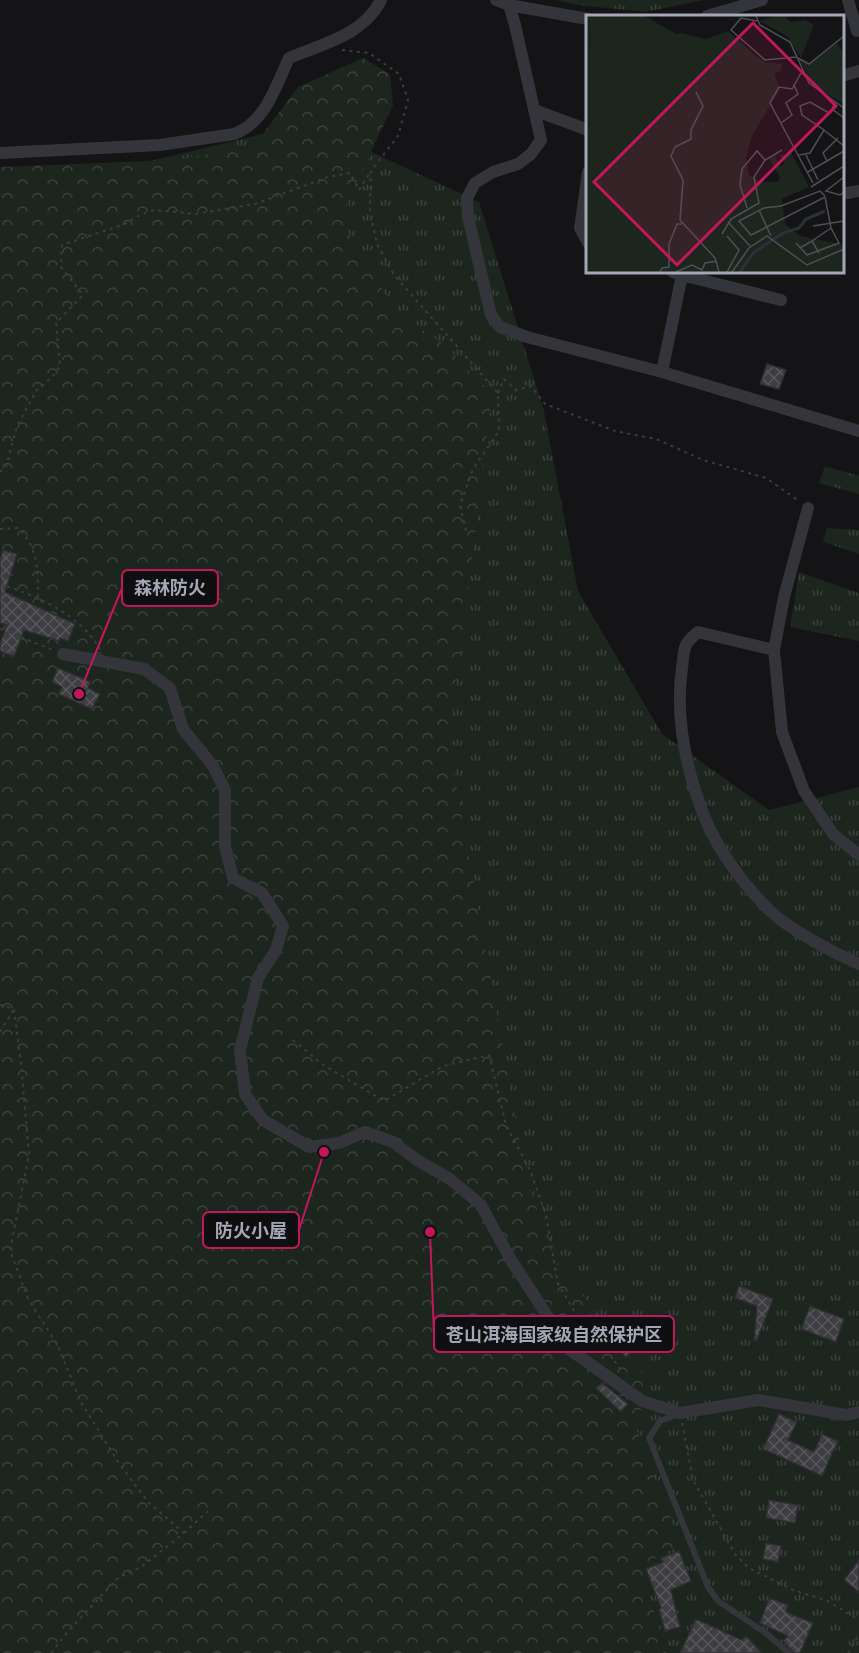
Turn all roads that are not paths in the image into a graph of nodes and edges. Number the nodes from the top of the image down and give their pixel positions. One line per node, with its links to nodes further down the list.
1 (381, 0): 13 (street)
2 (496, 0): 5 (street)
3 (762, 0): 6 (street)
4 (848, 0): 8 (street)
5 (509, 5): 7 (street); 11 (street)
6 (711, 15)
7 (586, 19)
8 (858, 34)
9 (859, 71): 10 (street)
10 (844, 76)
11 (534, 110): 12 (street); 20 (street)
12 (586, 129)
13 (0, 153)
14 (586, 186): 17 (street)
15 (859, 191): 16 (street)
16 (844, 194)
17 (586, 239)
18 (678, 273): 19 (street); 20 (street)
19 (780, 300)
20 (662, 372): 21 (street)
21 (859, 431)
22 (808, 508): 23 (street)
23 (774, 650): 25 (street); 26 (street)
24 (63, 654): 28 (street)
25 (859, 855)
26 (859, 964)
27 (859, 1412): 28 (street)
28 (680, 1413): 29 (lane)
29 (789, 1653)

